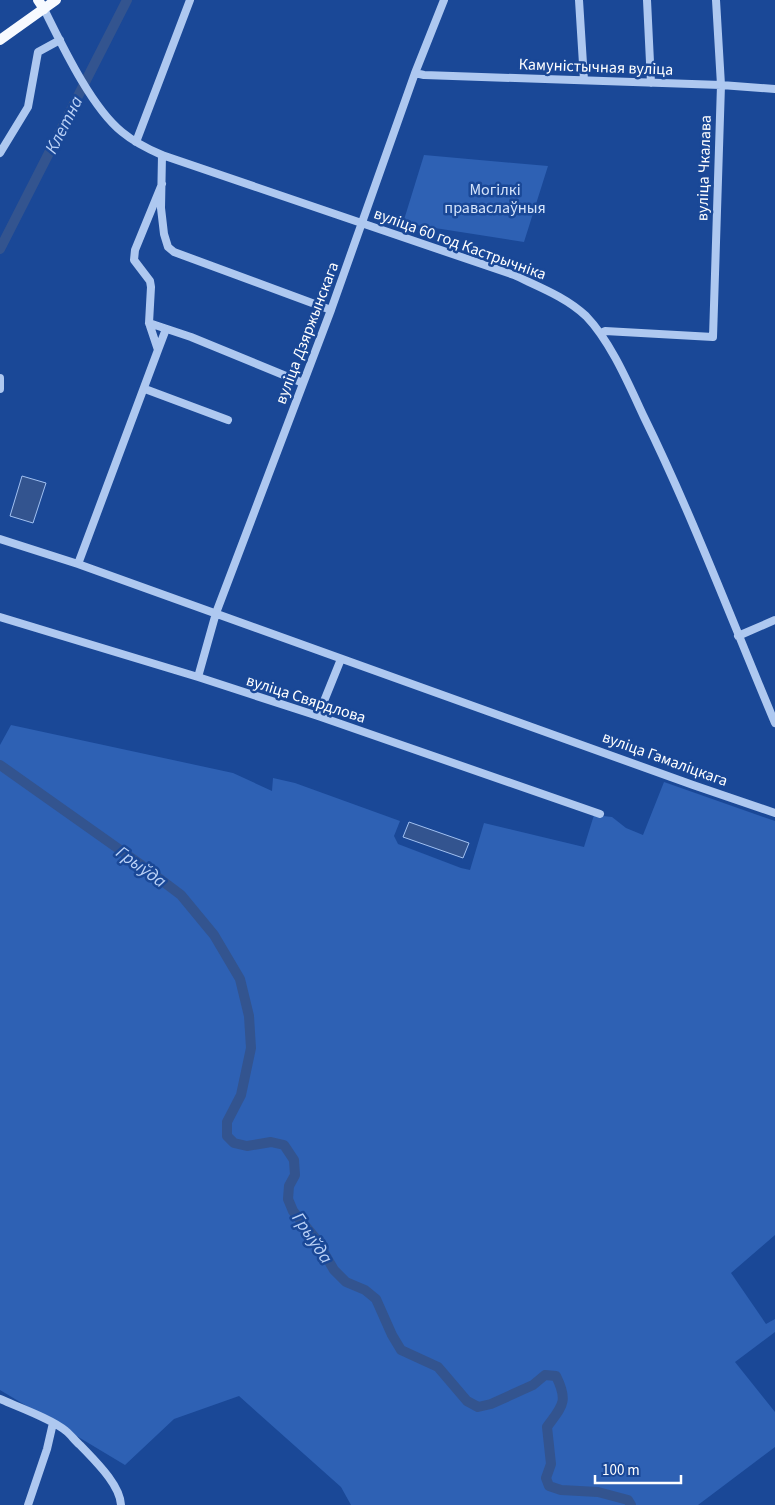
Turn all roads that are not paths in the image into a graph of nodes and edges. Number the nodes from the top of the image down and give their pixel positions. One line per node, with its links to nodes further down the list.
1 (56, 0): 7 (main road)
2 (190, 0): 15 (street)
3 (444, 0): 10 (street, вуліца Дзяржынскага)
4 (579, 0): 11 (street)
5 (647, 0): 12 (street)
6 (716, 0): 13 (street, вуліца Чкалава)
7 (41, 4): 8 (main road); 9 (street, вуліца 60 год Кастрычніка)
8 (0, 40)
9 (60, 40): 15 (street, вуліца 60 год Кастрычніка); 16 (street)
10 (415, 73): 11 (street, Камуністычная вуліца); 19 (street, вуліца Дзяржынскага)
11 (584, 80): 12 (street, Камуністычная вуліца)
12 (651, 83): 13 (street, Камуністычная вуліца)
13 (721, 85): 14 (street, Камуністычная вуліца); 23 (street, вуліца Чкалава)
14 (775, 88)
15 (136, 142): 17 (street, вуліца 60 год Кастрычніка)
16 (0, 153)
17 (162, 155): 18 (street); 19 (street, вуліца 60 год Кастрычніка)
18 (162, 184): 20 (street); 21 (street)
19 (363, 223): 20 (street, вуліца Дзяржынскага); 23 (street, вуліца 60 год Кастрычніка)
20 (331, 310): 26 (street, вуліца Дзяржынскага)
21 (149, 323): 22 (street); 24 (street)
22 (166, 329): 24 (street); 26 (street)
23 (601, 333): 35 (street, вуліца 60 год Кастрычніка)
24 (158, 350): 28 (street)
25 (0, 378): 27 (street)
26 (303, 383): 32 (street, вуліца Дзяржынскага)
27 (0, 389)
28 (144, 389): 29 (street); 31 (street)
29 (228, 420)
30 (0, 539): 31 (street)
31 (78, 564): 32 (street)
32 (216, 613): 36 (street); 37 (street, вуліца Дзяржынскага)
33 (0, 617): 37 (street, вуліца Свярдлова)
34 (775, 620): 35 (street)
35 (738, 636): 39 (street, вуліца 60 год Кастрычніка)
36 (341, 658): 38 (street); 40 (street, вуліца Гамаліцкага)
37 (198, 677): 38 (street, вуліца Свярдлова)
38 (318, 716): 41 (street, вуліца Свярдлова)
39 (775, 723)
40 (775, 813)
41 (600, 814)
42 (0, 1399): 43 (street)
43 (53, 1423): 44 (street); 45 (street)
44 (28, 1505)
45 (120, 1505)

